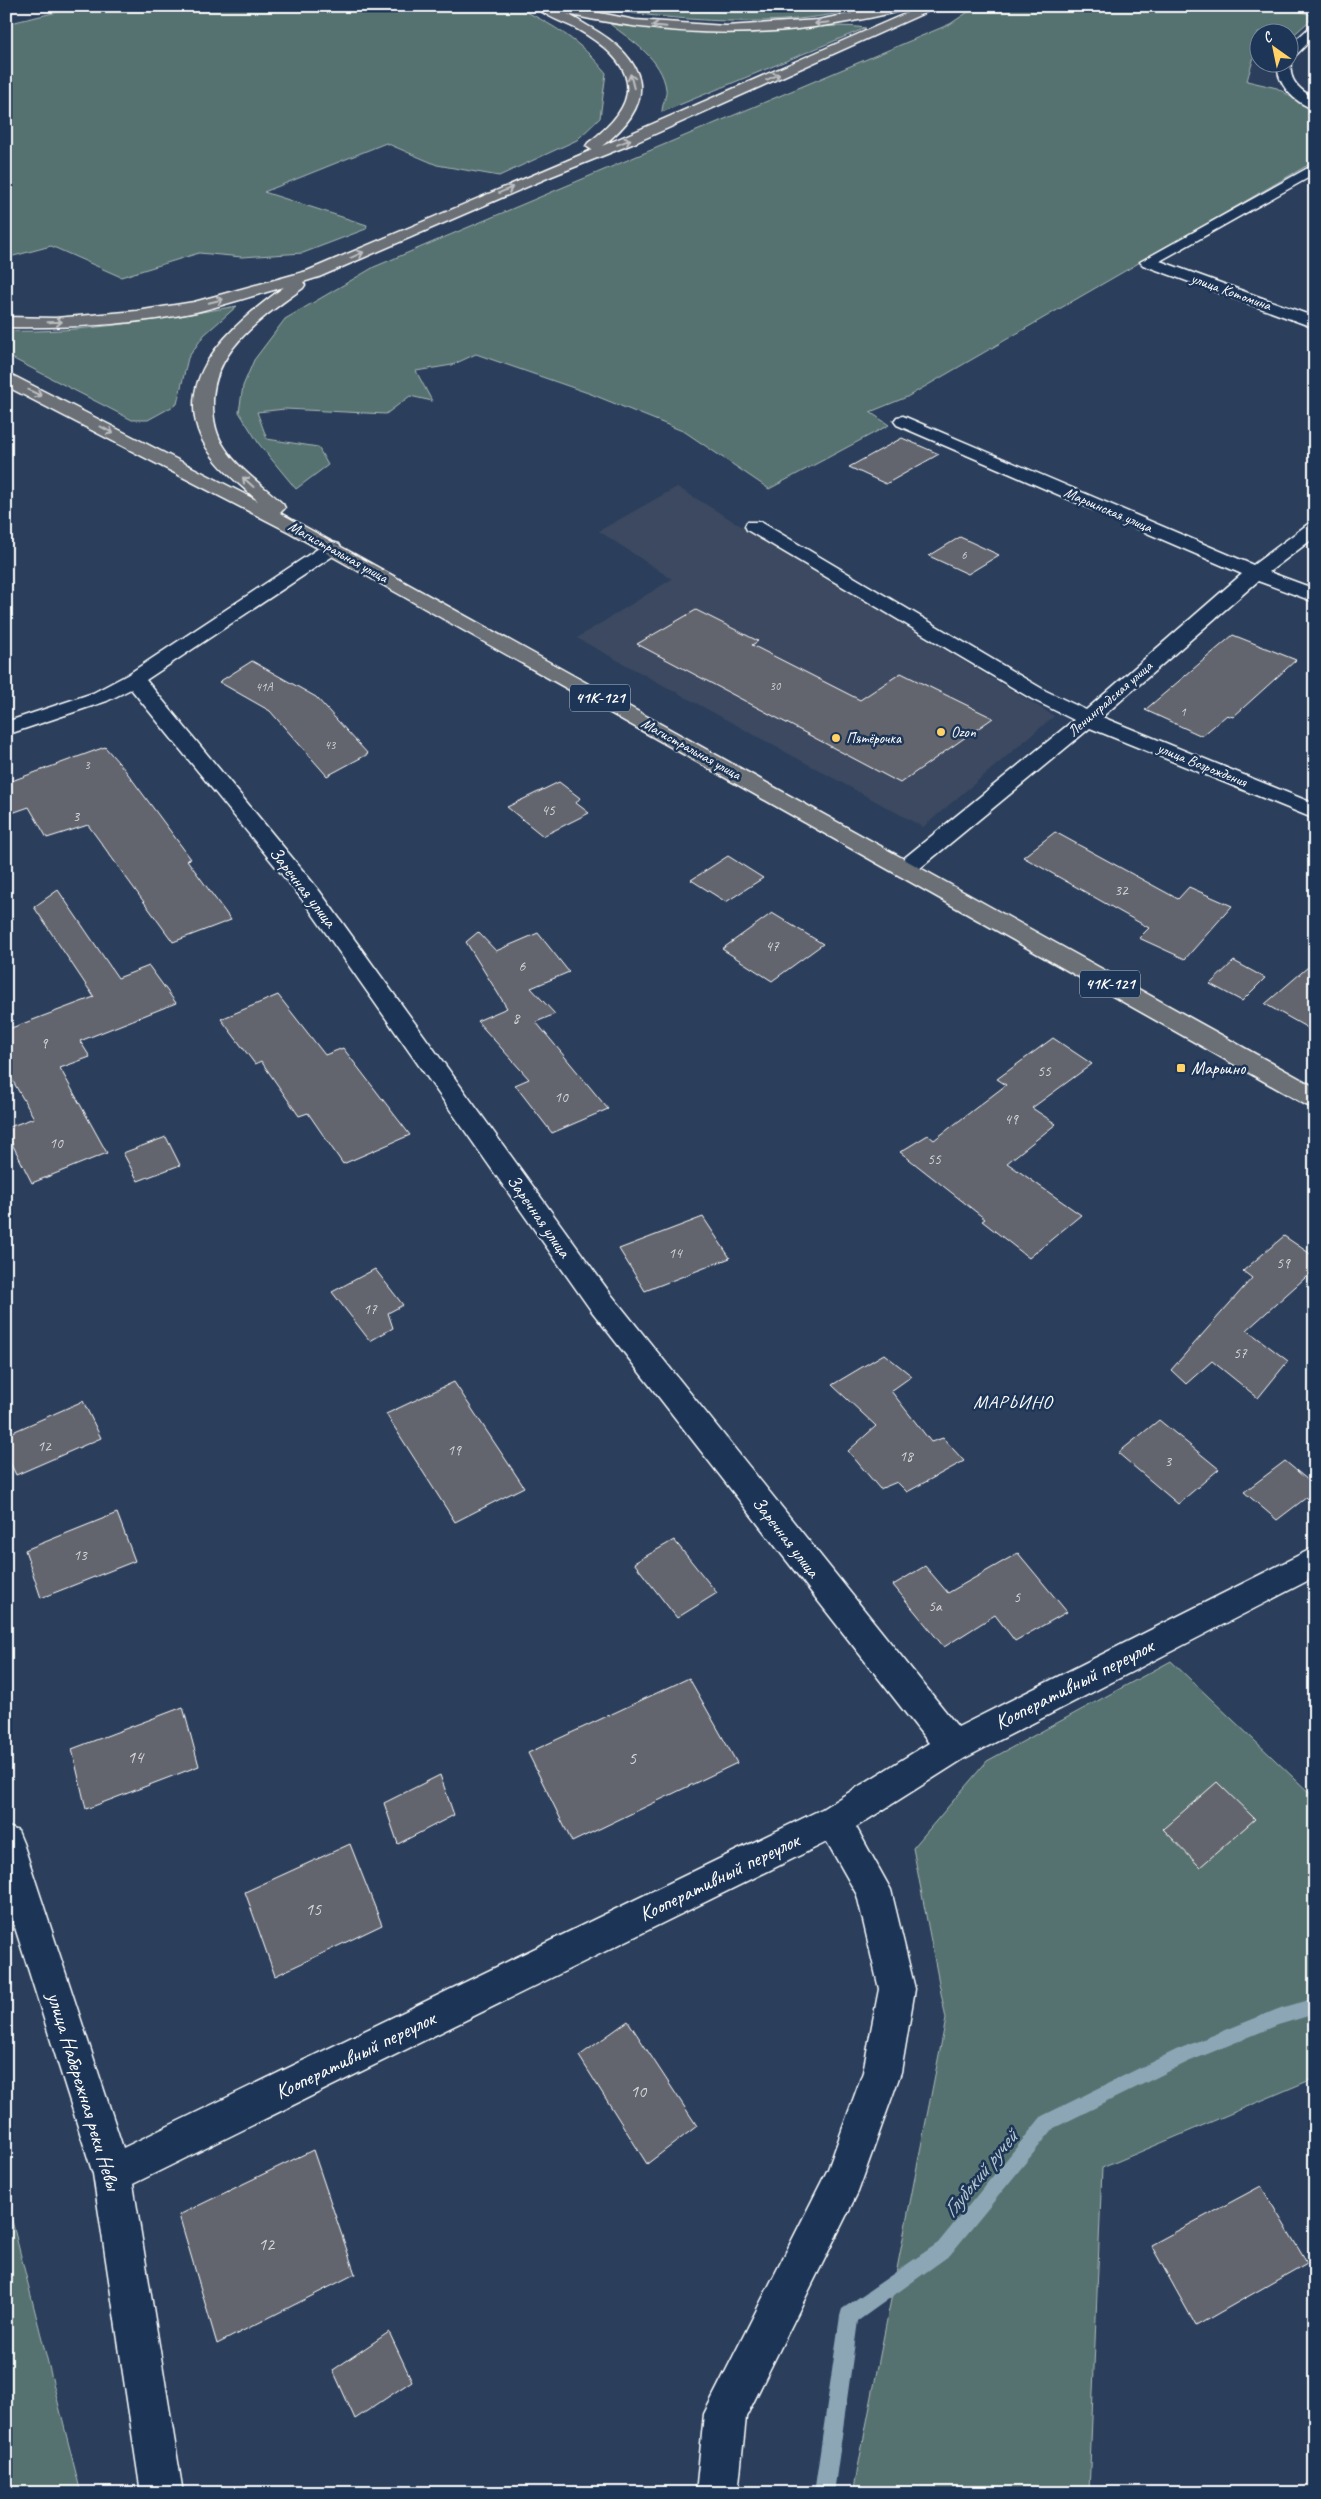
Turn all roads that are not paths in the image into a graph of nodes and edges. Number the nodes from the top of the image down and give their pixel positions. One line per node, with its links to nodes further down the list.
1 (541, 6): 10 (main road, one-way to 1)
2 (549, 6): 3 (main road, one-way to 2)
3 (904, 6)
4 (934, 6): 10 (main road, one-way to 4)
5 (1315, 30): 6 (street)
6 (1298, 46)
7 (1285, 72): 8 (street)
8 (1315, 105)
9 (1315, 168): 13 (street, улица Котомина)
10 (546, 173): 11 (main road, one-way to 10)
11 (313, 274): 12 (main road, one-way to 11); 17 (main road, one-way to 11)
12 (6, 322)
13 (1315, 322)
14 (6, 379): 17 (main road, Магистральная улица, one-way to 17)
15 (903, 421): 20 (street, Марьинская улица)
16 (754, 526): 23 (street, улица Возрождения)
17 (296, 528): 19 (main road, Магистральная улица / 41К-121)
18 (1315, 528): 20 (street, Ленинградская улица)
19 (332, 548): 22 (street); 26 (main road, Магистральная улица / 41К-121)
20 (1255, 573): 21 (street, Марьинская улица); 23 (street, Ленинградская улица)
21 (1315, 596)
22 (134, 680): 24 (street); 29 (street, Заречная улица)
23 (1088, 719): 25 (street, улица Возрождения); 26 (street, Ленинградская улица)
24 (6, 729)
25 (1315, 812)
26 (905, 869): 27 (main road, Магистральная улица / 41К-121)
27 (1315, 1099)
28 (1315, 1560): 29 (street, Кооперативный переулок)
29 (953, 1747): 30 (street, Кооперативный переулок)
30 (834, 1821): 32 (street, Кооперативный переулок); 34 (street)
31 (6, 1844): 32 (street, улица Набережная реки Невы)
32 (112, 2174): 33 (street, улица Набережная реки Невы)
33 (162, 2493)
34 (717, 2493)

